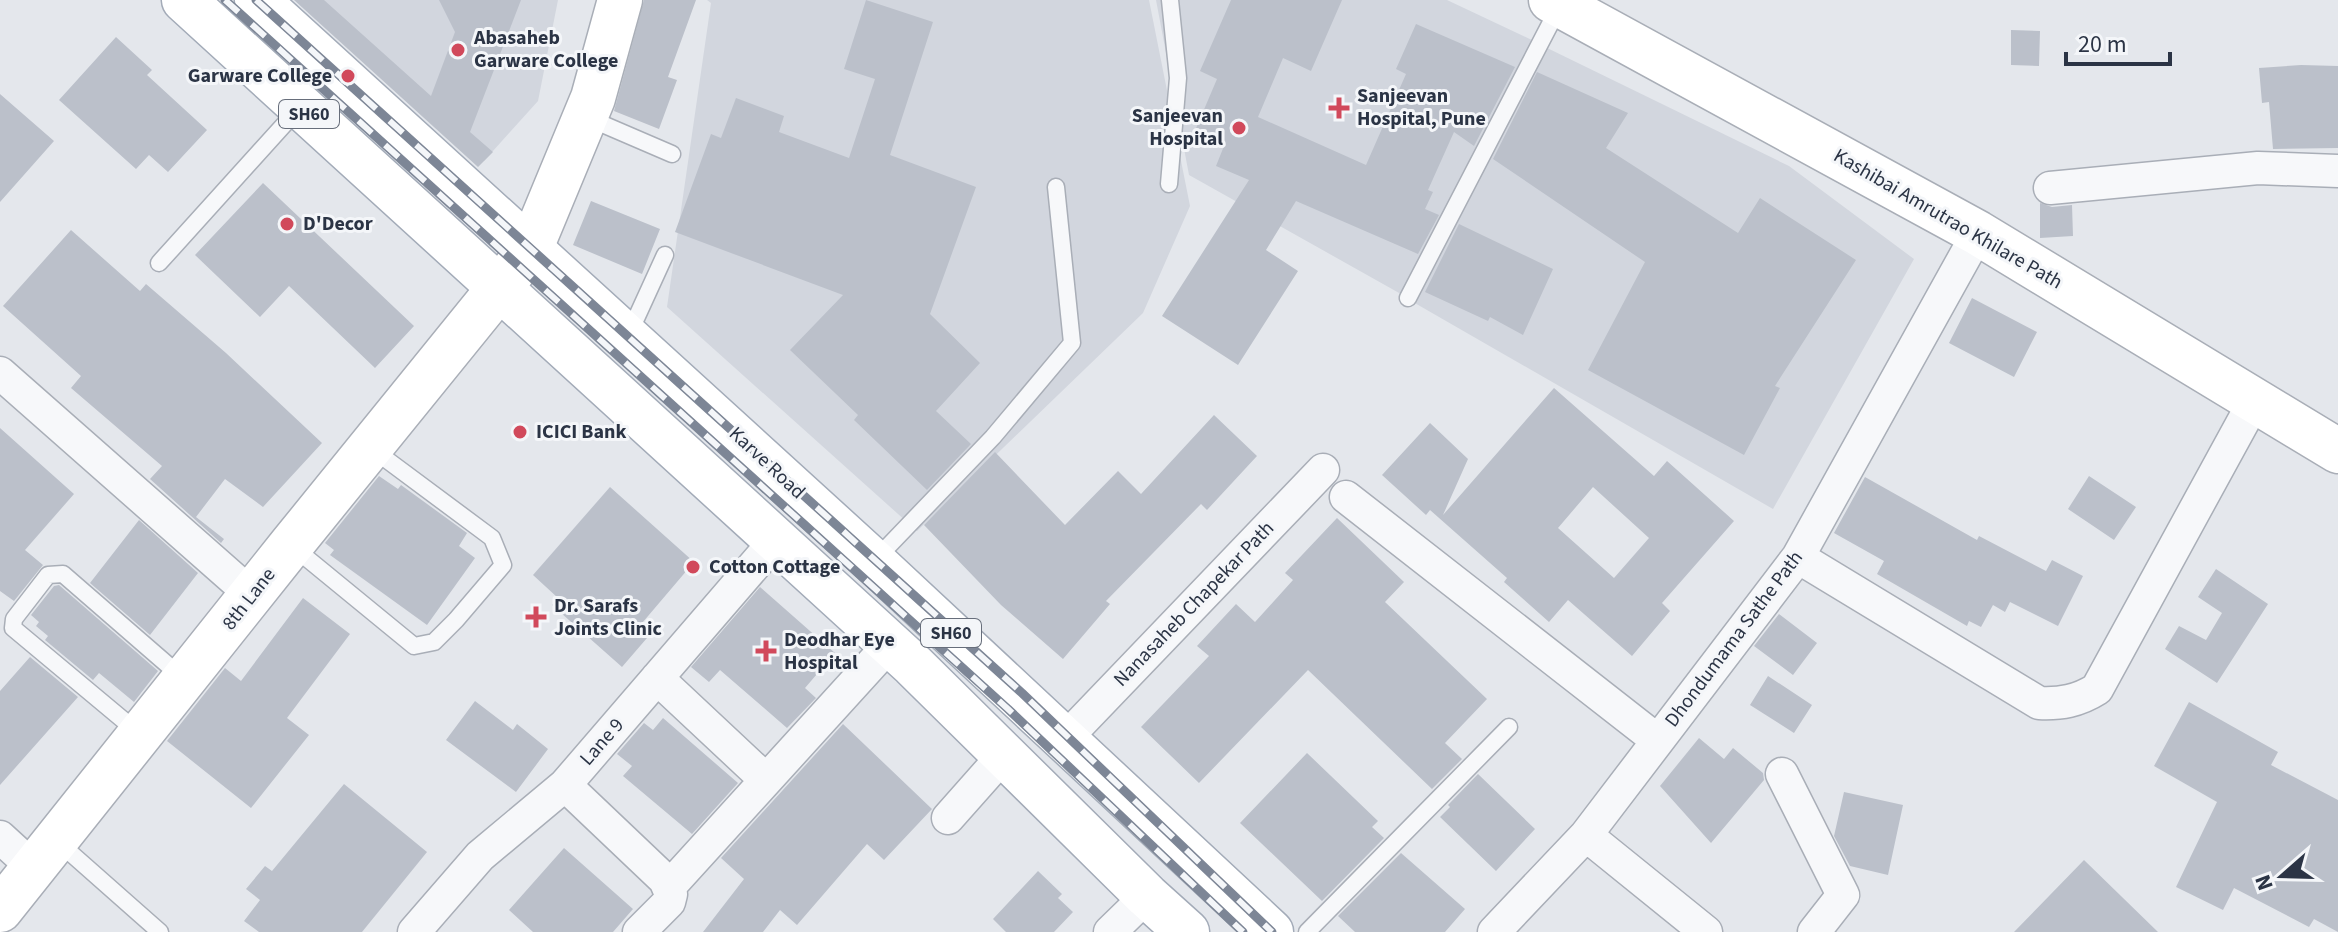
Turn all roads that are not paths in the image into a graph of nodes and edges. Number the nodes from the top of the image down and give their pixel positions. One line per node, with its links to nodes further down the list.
1 (184, 0): 6 (main road, SH60)
2 (257, 0): 14 (main road, Karve Road / SH60)
3 (620, 0): 7 (main road, 8th Lane)
4 (1170, 0): 10 (lane)
5 (1555, 2): 13 (main road, Kashibai Amrutrao Khilare Path); 18 (lane)
6 (300, 106): 16 (lane); 17 (main road, SH60)
7 (585, 116): 8 (lane); 14 (main road, 8th Lane)
8 (672, 154)
9 (2338, 171): 12 (street)
10 (1169, 184)
11 (1056, 187): 29 (lane)
12 (2050, 188)
13 (1978, 233): 21 (main road, Kashibai Amrutrao Khilare Path); 28 (street, Dhondumama Sathe Path)
14 (530, 250): 17 (main road, 8th Lane); 19 (main road, Karve Road / SH60)
15 (665, 255): 19 (lane)
16 (159, 263)
17 (498, 287): 22 (main road, 8th Lane); 26 (main road, SH60)
18 (1408, 298)
19 (627, 337): 29 (main road, Karve Road / SH60)
20 (0, 373): 30 (street)
21 (2255, 400): 23 (main road, Kashibai Amrutrao Khilare Path); 28 (street)
22 (370, 447): 27 (main road, 8th Lane); 27 (lane)
23 (2338, 451)
24 (1323, 470): 36 (street, Nanasaheb Chapekar Path)
25 (1346, 497): 37 (street)
26 (777, 539): 31 (main road, SH60); 32 (street, Lane 9)
27 (291, 545): 30 (main road, 8th Lane)
28 (1798, 557): 37 (street, Dhondumama Sathe Path)
29 (874, 562): 36 (main road, Karve Road / SH60)
30 (252, 595): 33 (main road, 8th Lane)
31 (890, 644): 38 (main road, SH60); 40 (street)
32 (657, 678): 40 (street); 41 (street, Lane 9)
33 (185, 680): 35 (main road, 8th Lane); 35 (lane)
34 (1509, 727): 55 (lane)
35 (142, 735): 45 (main road, 8th Lane)
36 (1065, 739): 54 (main road, Karve Road / SH60)
37 (1657, 740): 43 (street, Dhondumama Sathe Path)
38 (1003, 756): 42 (street); 47 (main road, SH60)
39 (1782, 774): 58 (street)
40 (766, 780): 46 (street)
41 (565, 785): 46 (street); 50 (street, Lane 9)
42 (948, 818)
43 (1586, 835): 56 (street, Dhondumama Sathe Path); 57 (street)
44 (0, 837): 45 (street)
45 (46, 855): 48 (main road, 8th Lane); 49 (lane)
46 (669, 887): 51 (street)
47 (1147, 896): 52 (street); 53 (main road, SH60)
48 (0, 910)
49 (160, 932)
50 (414, 932)
51 (639, 932)
52 (1110, 932)
53 (1187, 932)
54 (1271, 932)
55 (1307, 932)
56 (1494, 932)
57 (1706, 932)
58 (1814, 932)

